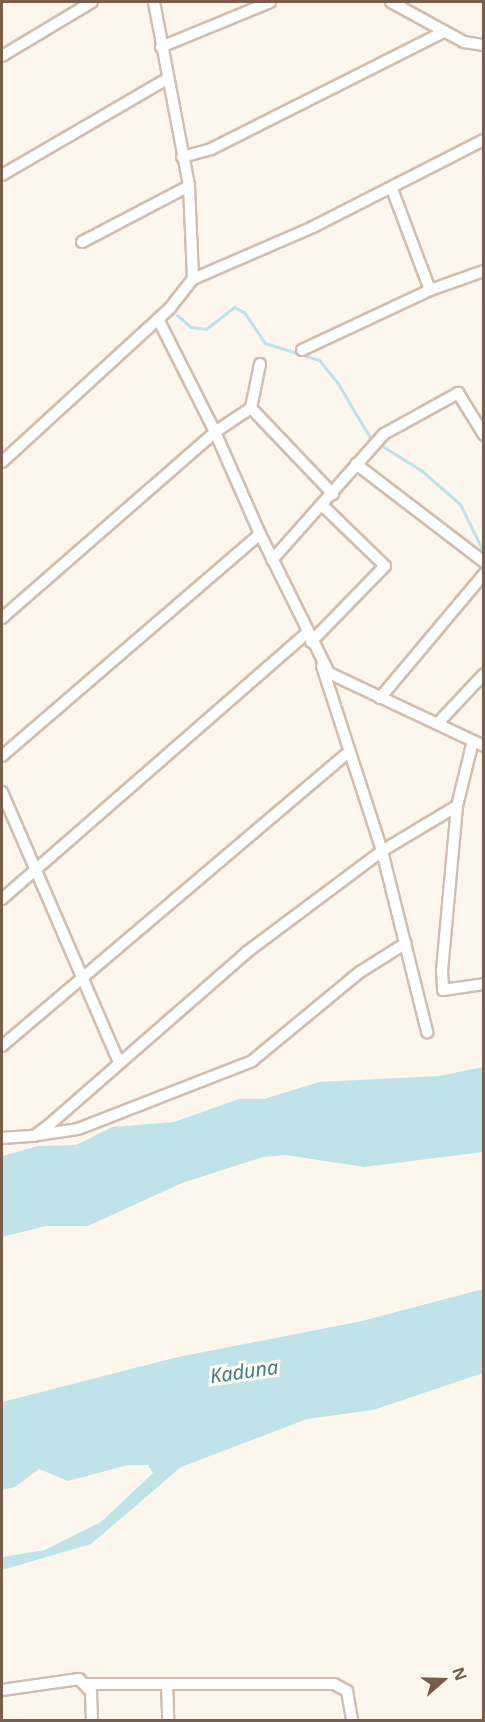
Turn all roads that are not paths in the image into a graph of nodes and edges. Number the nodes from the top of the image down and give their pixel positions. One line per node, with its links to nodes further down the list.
1 (92, 2): 8 (street)
2 (153, 2): 7 (street)
3 (270, 2): 7 (street)
4 (391, 2): 5 (street)
5 (444, 32): 6 (street); 11 (street)
6 (483, 45)
7 (161, 47): 9 (street)
8 (2, 56)
9 (167, 79): 11 (street); 12 (street)
10 (483, 140): 14 (street)
11 (182, 157): 13 (street)
12 (2, 176)
13 (189, 186): 15 (street); 17 (street)
14 (392, 189): 17 (street); 18 (street)
15 (82, 242)
16 (483, 271): 18 (street)
17 (193, 279): 19 (street)
18 (430, 290): 20 (street)
19 (158, 319): 23 (street); 25 (street)
20 (302, 350)
21 (260, 364): 22 (street)
22 (251, 408): 23 (street); 27 (street)
23 (215, 432): 29 (street); 33 (street)
24 (483, 435): 26 (street)
25 (2, 462)
26 (356, 464): 27 (street); 31 (street)
27 (333, 494): 28 (street)
28 (323, 506): 30 (street); 34 (street)
29 (260, 534): 30 (street); 42 (street)
30 (272, 560): 34 (street)
31 (483, 562)
32 (483, 574): 37 (street)
33 (2, 618)
34 (309, 638): 35 (street); 46 (street)
35 (322, 666): 37 (street); 41 (street)
36 (483, 674): 38 (street)
37 (380, 698): 38 (street)
38 (438, 723): 39 (street)
39 (472, 745): 40 (street); 44 (street)
40 (483, 746)
41 (347, 753): 45 (street); 49 (street)
42 (2, 756)
43 (2, 792): 46 (street)
44 (457, 806): 45 (street); 50 (street)
45 (382, 851): 48 (street); 53 (street)
46 (36, 868): 47 (street); 49 (street)
47 (2, 899)
48 (406, 943): 51 (street); 54 (street)
49 (82, 978): 52 (street); 53 (street)
50 (483, 984)
51 (427, 1032)
52 (2, 1046)
53 (119, 1063): 54 (street)
54 (34, 1136): 55 (street)
55 (2, 1137)
56 (86, 1684): 57 (street); 58 (street); 59 (street)
57 (167, 1684): 60 (street); 61 (street)
58 (2, 1690)
59 (92, 1720)
60 (168, 1720)
61 (352, 1720)

